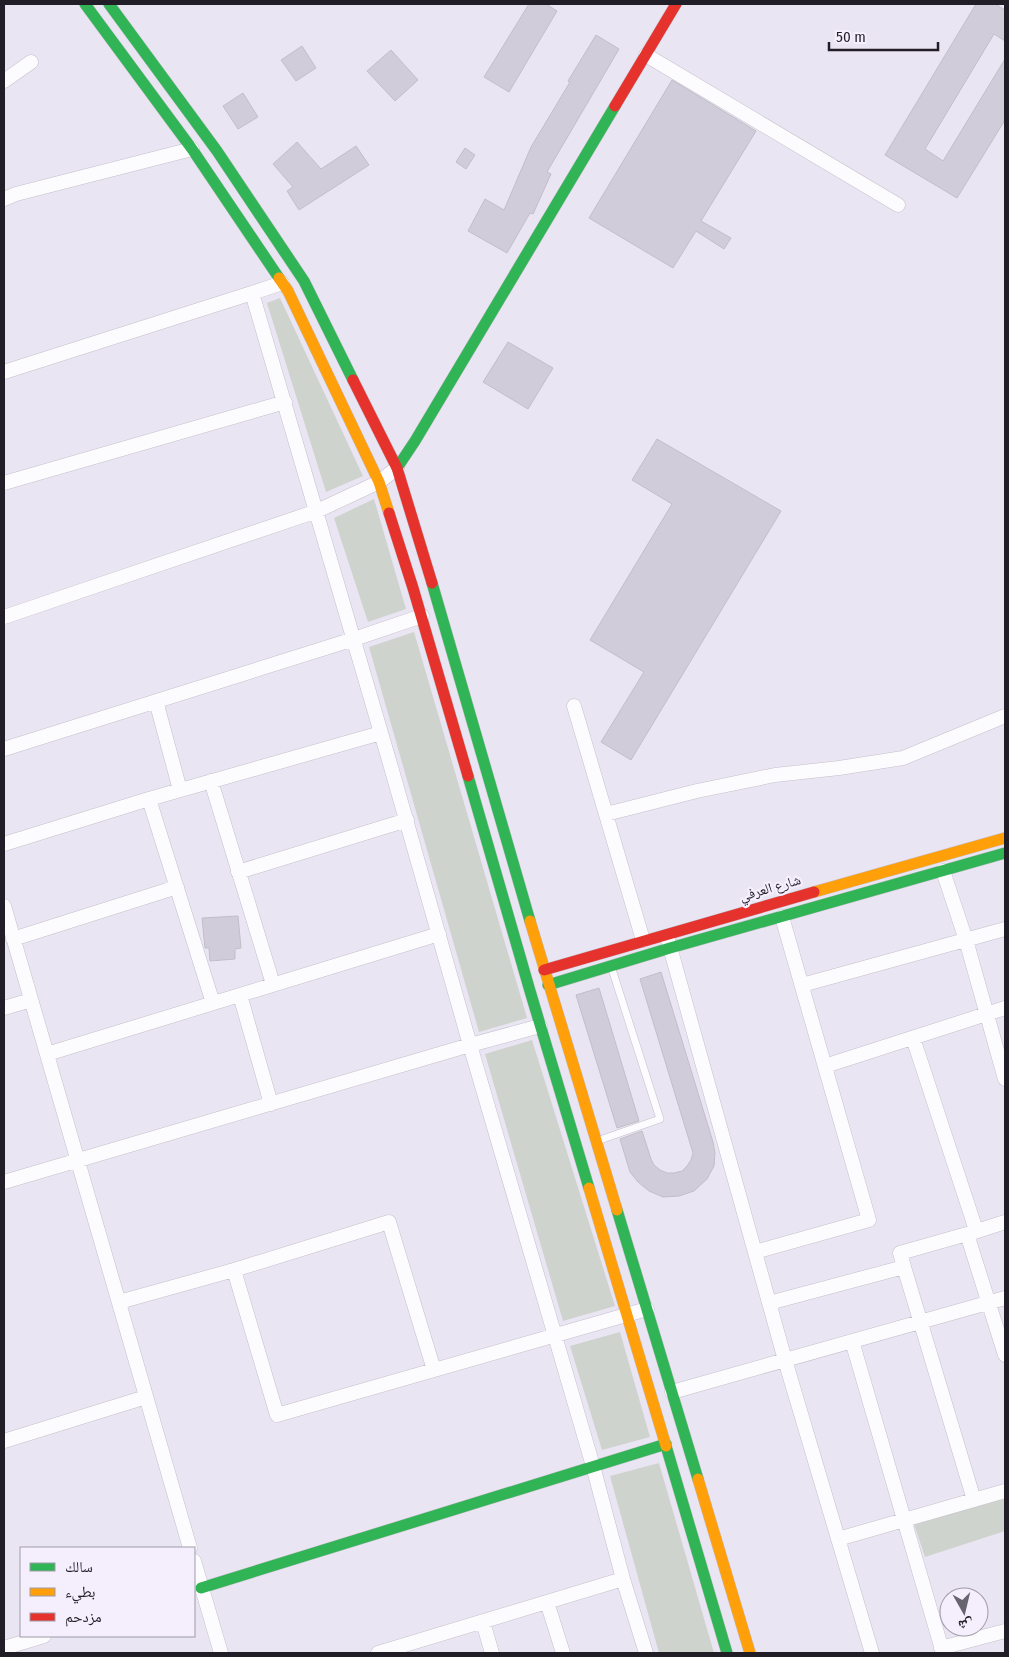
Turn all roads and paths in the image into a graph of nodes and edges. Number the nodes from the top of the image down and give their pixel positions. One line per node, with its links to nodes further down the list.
1 (85, 4): 7 (main road)
2 (109, 4): 14 (main road)
3 (676, 4): 4 (main road)
4 (646, 55): 9 (street); 14 (main road)
5 (31, 62): 6 (street)
6 (4, 81)
7 (192, 149): 8 (street); 10 (main road)
8 (4, 199)
9 (898, 205)
10 (282, 283): 11 (street); 15 (main road)
11 (252, 293): 12 (street); 13 (street)
12 (4, 372)
13 (285, 402): 16 (street); 17 (street)
14 (397, 468): 15 (street); 47 (main road)
15 (379, 482): 17 (street); 18 (main road)
16 (4, 483)
17 (317, 511): 19 (street); 20 (street)
18 (422, 616): 20 (street); 57 (main road)
19 (4, 617)
20 (354, 639): 21 (street); 24 (street)
21 (156, 701): 25 (street); 27 (street)
22 (574, 706): 29 (street)
23 (1005, 716): 29 (street)
24 (382, 733): 26 (street); 30 (street)
25 (4, 749)
26 (211, 781): 27 (street); 35 (street)
27 (180, 790): 28 (street)
28 (149, 799): 32 (street); 36 (street)
29 (606, 814): 43 (street)
30 (407, 820): 35 (street); 40 (street)
31 (1005, 838): 41 (main road, شارع العرفي)
32 (4, 844)
33 (1005, 853): 34 (main road)
34 (943, 871): 38 (main road); 44 (street)
35 (238, 872): 48 (street)
36 (177, 887): 42 (street); 53 (street)
37 (4, 906): 42 (street)
38 (782, 916): 45 (main road); 50 (street)
39 (1005, 929): 44 (street)
40 (439, 934): 48 (street); 59 (street)
41 (666, 934): 43 (main road, شارع العرفي); 45 (street)
42 (13, 939): 52 (street)
43 (643, 940): 47 (main road, شارع العرفي)
44 (966, 940): 50 (street); 56 (street)
45 (670, 948): 46 (main road); 69 (street)
46 (611, 966): 49 (main road); 64 (lane)
47 (544, 970): 49 (main road)
48 (273, 984): 51 (street)
49 (548, 985): 64 (main road)
50 (802, 985): 61 (street)
51 (240, 995): 53 (street); 63 (street)
52 (31, 1000): 54 (street); 60 (street)
53 (214, 1002): 60 (street)
54 (4, 1008)
55 (1005, 1008): 56 (street)
56 (988, 1014): 58 (street); 62 (street)
57 (540, 1026): 59 (street); 77 (main road)
58 (913, 1038): 61 (street); 68 (street)
59 (470, 1045): 63 (street); 79 (street)
60 (46, 1054): 65 (street)
61 (825, 1066): 69 (street)
62 (1005, 1079)
63 (271, 1104): 65 (street)
64 (596, 1141): 76 (main road)
65 (78, 1161): 66 (street); 73 (street)
66 (4, 1182)
67 (1005, 1222): 68 (street)
68 (972, 1232): 70 (street); 74 (street)
69 (755, 1252): 75 (street)
70 (904, 1267): 75 (street); 78 (street)
71 (234, 1270): 73 (street); 83 (street); 83 (street)
72 (1005, 1298): 74 (street)
73 (119, 1302): 85 (street)
74 (989, 1302): 78 (street); 81 (street)
75 (769, 1303): 82 (street)
76 (647, 1309): 77 (street); 84 (main road)
77 (628, 1315): 79 (street); 87 (main road)
78 (920, 1322): 80 (street); 90 (street)
79 (555, 1336): 83 (street); 88 (street)
80 (852, 1341): 82 (street); 91 (street)
81 (1005, 1354)
82 (785, 1360): 84 (street); 92 (street)
83 (434, 1370)
84 (672, 1392): 110 (main road)
85 (146, 1396): 86 (street); 93 (street)
86 (4, 1441)
87 (666, 1444): 88 (main road); 109 (main road)
88 (593, 1466): 95 (street); 96 (main road)
89 (1005, 1491): 90 (street)
90 (974, 1500): 91 (street)
91 (903, 1521): 92 (street); 103 (street)
92 (838, 1539): 111 (street)
93 (190, 1547)
94 (195, 1568): 96 (street)
95 (623, 1580): 97 (street); 108 (street)
96 (198, 1589): 104 (street)
97 (547, 1602): 98 (street); 107 (street)
98 (483, 1622): 102 (street); 106 (street)
99 (1005, 1630): 103 (street)
100 (41, 1637): 101 (street)
101 (4, 1648)
102 (398, 1650): 105 (street)
103 (942, 1651)
104 (220, 1653)
105 (378, 1653)
106 (492, 1653)
107 (564, 1653)
108 (646, 1653)
109 (727, 1653)
110 (750, 1653)
111 (872, 1653)

